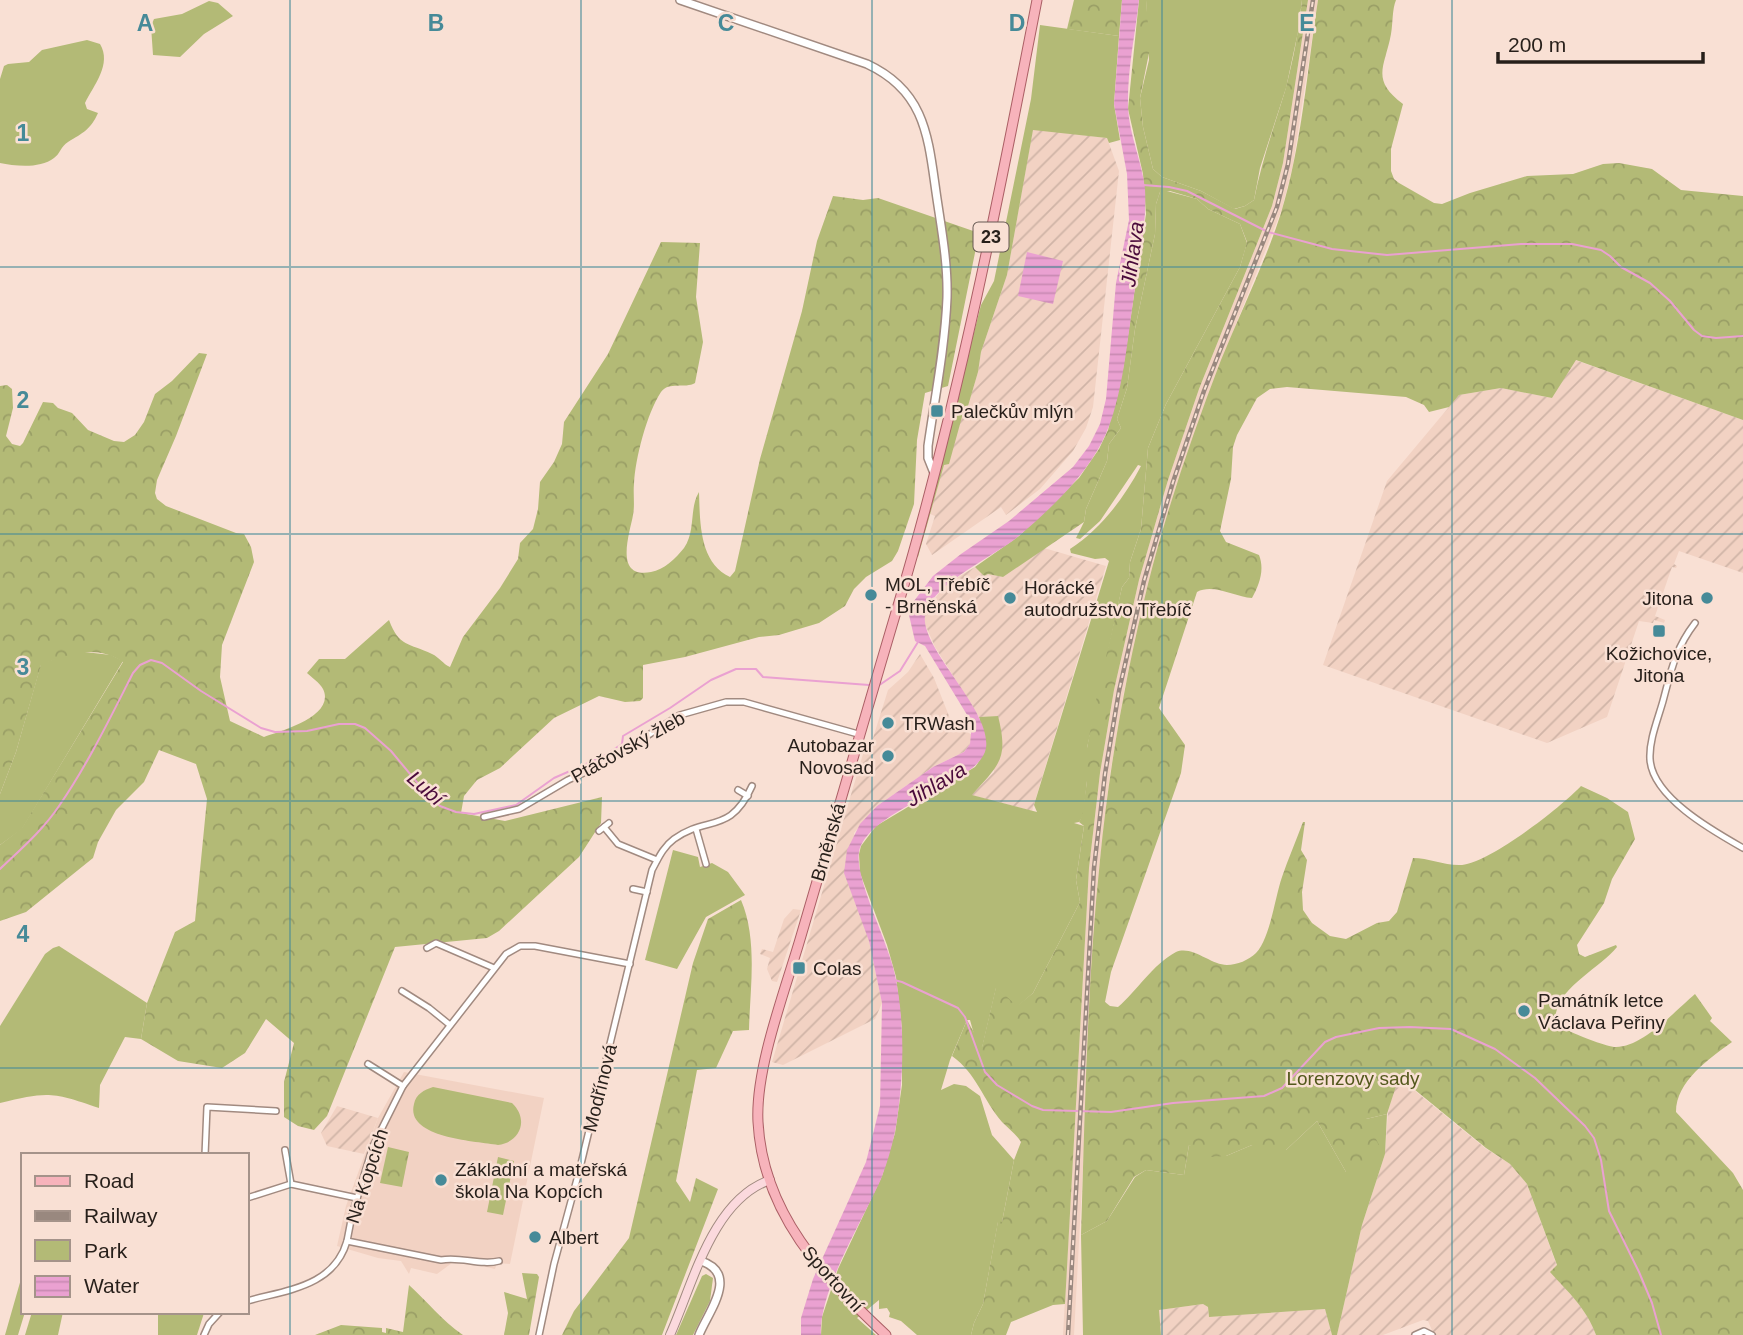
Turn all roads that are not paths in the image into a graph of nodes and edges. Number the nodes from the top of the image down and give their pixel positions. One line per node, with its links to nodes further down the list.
1 (680, 0): 3 (street)
2 (1037, 0): 3 (main road, 23)
3 (934, 473): 5 (main road, Brněnská / 23)
4 (1695, 623): 12 (street)
5 (858, 734): 9 (street, Ptáčovský žleb); 27 (main road, Brněnská)
6 (752, 786): 8 (street)
7 (738, 790): 8 (street)
8 (748, 796): 11 (street)
9 (484, 817)
10 (604, 827): 13 (street)
11 (696, 829): 13 (street); 14 (street)
12 (1743, 848)
13 (657, 860): 16 (street, Modřínová)
14 (706, 864)
15 (633, 889): 16 (street)
16 (647, 892): 18 (street, Modřínová)
17 (427, 948): 19 (street)
18 (629, 964): 19 (street, Na Kopcích); 37 (street, Modřínová)
19 (494, 968): 21 (street, Na Kopcích)
20 (402, 991): 21 (street)
21 (450, 1025): 23 (street, Na Kopcích)
22 (368, 1064): 23 (street)
23 (403, 1086): 30 (street, Na Kopcích)
24 (276, 1111): 26 (street)
25 (285, 1150): 28 (street)
26 (205, 1153)
27 (771, 1180): 33 (main road); 40 (main road, Sportovní)
28 (291, 1184): 29 (street); 30 (street)
29 (248, 1198)
30 (357, 1198): 31 (street, Na Kopcích)
31 (347, 1241): 32 (street, Na Kopcích); 34 (street)
32 (499, 1261)
33 (701, 1261): 38 (main road); 39 (street)
34 (248, 1301)
35 (216, 1314): 36 (street)
36 (204, 1335)
37 (539, 1335)
38 (670, 1335)
39 (699, 1335)
40 (886, 1335)
41 (1415, 1335): 42 (street)
42 (1432, 1335)

